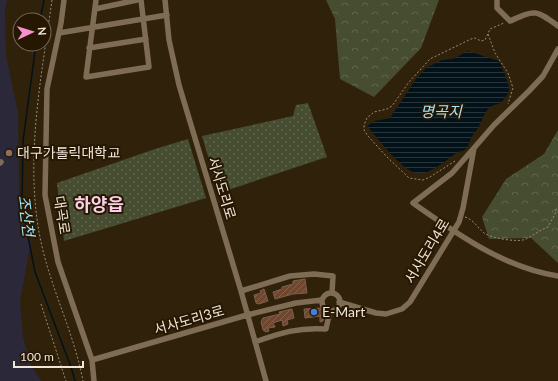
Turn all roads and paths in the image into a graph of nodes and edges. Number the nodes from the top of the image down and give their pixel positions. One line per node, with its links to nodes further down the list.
1 (64, 0): 13 (street, 대곡로)
2 (96, 0): 7 (street)
3 (137, 0): 7 (street)
4 (141, 0): 9 (street)
5 (165, 0): 8 (street, 서사도리로)
6 (497, 0): 10 (street)
7 (95, 9): 12 (street)
8 (167, 15): 9 (street); 24 (street, 서사도리로)
9 (144, 19): 12 (street); 15 (street)
10 (510, 21): 11 (street); 14 (path)
11 (558, 26)
12 (92, 28): 13 (street); 16 (street)
13 (59, 33): 32 (street, 대곡로)
14 (487, 34): 18 (path); 20 (path)
15 (146, 39): 16 (street); 16 (street)
16 (89, 48)
17 (558, 49): 18 (street)
18 (505, 114): 19 (street)
19 (474, 148): 22 (street, 서사도리4로); 23 (street)
20 (458, 159)
21 (558, 207): 22 (path)
22 (461, 215): 27 (street, 서사도리4로)
23 (558, 276)
24 (241, 291): 25 (street); 30 (street, 서사도리로)
25 (332, 293): 26 (street); 27 (street)
26 (322, 300): 29 (street); 30 (street)
27 (339, 302): 29 (street)
28 (41, 304): 33 (path)
29 (330, 311): 31 (street)
30 (247, 315): 31 (street, 서사도리로); 32 (street, 서사도리3로)
31 (255, 342): 35 (street, 서사도리로)
32 (92, 360): 34 (street, 대곡로)
33 (66, 381)
34 (94, 381)
35 (266, 381)

